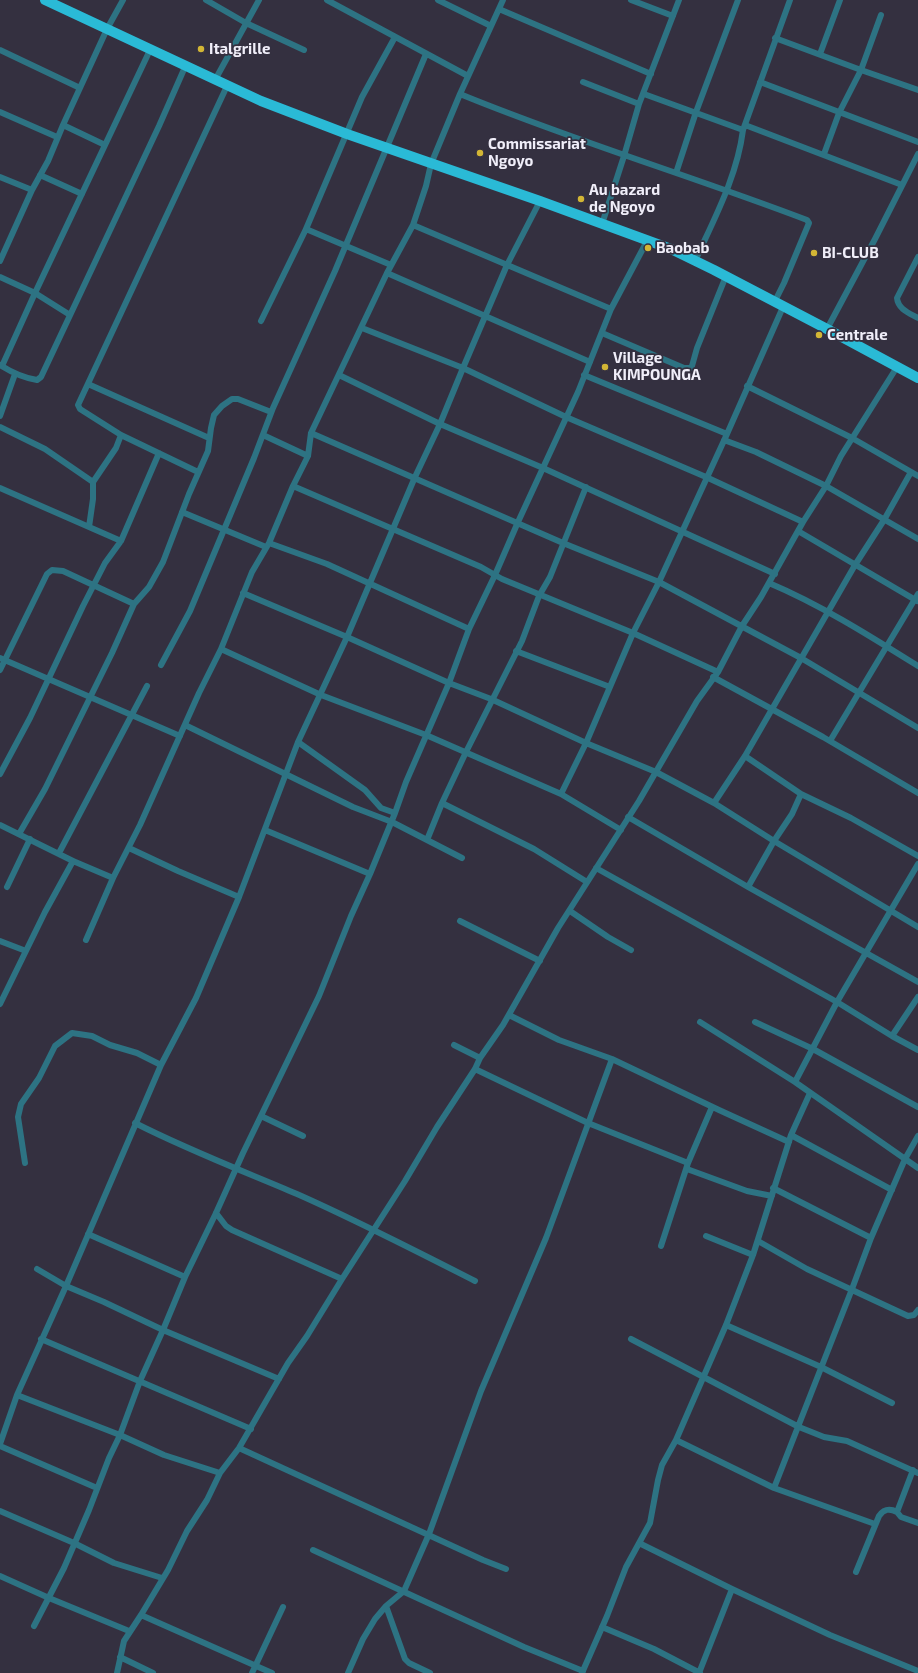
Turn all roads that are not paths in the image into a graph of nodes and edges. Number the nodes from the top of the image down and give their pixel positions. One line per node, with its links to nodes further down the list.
1 (45, 0): 18 (highway)
2 (123, 0): 18 (street)
3 (206, 0): 16 (street)
4 (259, 0): 16 (street)
5 (327, 0): 19 (street)
6 (438, 0): 17 (street)
7 (503, 0): 13 (street)
8 (631, 0): 14 (street)
9 (679, 0): 14 (street)
10 (738, 0): 40 (street)
11 (790, 0): 20 (street)
12 (840, 0): 25 (street)
13 (499, 10): 17 (street); 28 (street)
14 (673, 16): 28 (street)
15 (882, 16): 27 (street)
16 (246, 23): 23 (street); 30 (street)
17 (491, 26): 29 (street)
18 (107, 29): 22 (highway); 34 (street)
19 (396, 37): 24 (street); 44 (street)
20 (775, 38): 25 (street); 32 (street)
21 (0, 50): 34 (street)
22 (150, 50): 26 (highway); 47 (street)
23 (304, 50)
24 (426, 54): 29 (street); 48 (street)
25 (820, 54): 27 (street)
26 (185, 67): 30 (highway); 79 (street)
27 (861, 70): 35 (street); 41 (street)
28 (651, 74): 37 (street)
29 (468, 76): 36 (street)
30 (214, 80): 33 (highway)
31 (582, 82): 38 (street)
32 (760, 82): 41 (street); 43 (street)
33 (227, 86): 44 (highway); 94 (street)
34 (80, 88): 42 (street)
35 (918, 90)
36 (460, 94): 51 (street); 52 (street)
37 (644, 94): 38 (street); 40 (street)
38 (639, 104): 51 (street)
39 (0, 112): 45 (street)
40 (696, 112): 43 (street); 53 (street)
41 (839, 112): 46 (street); 49 (street)
42 (63, 125): 45 (street); 47 (street)
43 (744, 128): 49 (street); 58 (street)
44 (346, 134): 48 (highway); 63 (street)
45 (57, 137): 54 (street)
46 (918, 142)
47 (105, 145): 59 (street)
48 (388, 148): 52 (highway); 67 (street)
49 (824, 154): 56 (street)
50 (918, 154): 56 (street)
51 (624, 156): 53 (street); 61 (street)
52 (431, 164): 60 (highway); 62 (street)
53 (676, 173): 58 (street)
54 (40, 175): 57 (street); 59 (street)
55 (0, 176): 57 (street)
56 (902, 184): 84 (street)
57 (32, 190): 66 (street)
58 (728, 190): 70 (street); 77 (street)
59 (82, 194): 76 (street)
60 (540, 201): 61 (highway); 72 (street)
61 (602, 224): 64 (highway)
62 (413, 225): 71 (street); 72 (street)
63 (306, 229): 67 (street); 82 (street)
64 (647, 241): 70 (highway); 78 (street)
65 (0, 242): 66 (street)
66 (7, 245): 69 (street)
67 (346, 245): 71 (street); 96 (street)
68 (918, 257): 81 (street)
69 (0, 261)
70 (695, 261): 74 (highway)
71 (391, 265): 73 (street)
72 (507, 265): 78 (street); 80 (street)
73 (386, 273): 80 (street); 83 (street)
74 (726, 276): 77 (highway); 85 (street)
75 (0, 277): 76 (street)
76 (35, 293): 79 (street); 87 (street)
77 (779, 305): 84 (highway); 95 (street)
78 (611, 309): 85 (street)
79 (70, 315): 90 (street)
80 (485, 317): 86 (street); 88 (street)
81 (918, 318)
82 (261, 321)
83 (362, 328): 88 (street); 91 (street)
84 (827, 329): 89 (highway)
85 (602, 333): 86 (street)
86 (590, 362): 92 (street)
87 (1, 366): 90 (street)
88 (463, 368): 98 (street); 99 (street)
89 (897, 368): 93 (highway); 106 (street)
90 (15, 374): 97 (street)
91 (339, 375): 99 (street); 101 (street)
92 (584, 375): 98 (street); 104 (street)
93 (918, 378)
94 (88, 384): 102 (street); 105 (street)
95 (748, 386): 104 (street); 106 (street)
96 (271, 412): 103 (street); 105 (street)
97 (0, 416)
98 (566, 417): 109 (street); 114 (street)
99 (440, 424): 109 (street); 113 (street)
100 (0, 427): 115 (street)
101 (311, 433): 108 (street); 113 (street)
102 (121, 435): 107 (street); 115 (street)
103 (263, 435): 108 (street); 126 (street)
104 (726, 437): 114 (street); 117 (street)
105 (209, 438): 110 (street)
106 (852, 438): 111 (street); 117 (street)
107 (159, 453): 110 (street); 130 (street)
108 (308, 456): 116 (street)
109 (543, 468): 118 (street); 122 (street)
110 (198, 472): 120 (street)
111 (911, 472): 112 (street); 121 (street)
112 (918, 476)
113 (415, 477): 122 (street); 125 (street)
114 (706, 477): 123 (street); 127 (street)
115 (93, 482): 124 (street)
116 (293, 486): 125 (street); 132 (street)
117 (826, 486): 121 (street); 123 (street)
118 (586, 487): 127 (street); 131 (street)
119 (0, 488): 124 (street)
120 (182, 512): 126 (street); 143 (street)
121 (884, 520): 129 (street); 133 (street)
122 (518, 522): 131 (street); 135 (street)
123 (803, 522): 128 (street)
124 (89, 527): 130 (street)
125 (392, 529): 135 (street); 137 (street)
126 (224, 530): 132 (street); 154 (street)
127 (682, 530): 134 (street); 136 (street)
128 (798, 531): 133 (street); 134 (street)
129 (918, 539)
130 (120, 541): 139 (street)
131 (563, 543): 136 (street); 141 (street)
132 (268, 545): 137 (street); 140 (street)
133 (855, 565): 142 (street); 144 (street)
134 (775, 574): 138 (street)
135 (495, 575): 141 (street); 146 (street)
136 (659, 582): 145 (street); 147 (street)
137 (370, 583): 146 (street); 148 (street)
138 (769, 584): 144 (street); 145 (street)
139 (94, 585): 143 (street); 153 (street); 159 (street)
140 (243, 593): 148 (street); 150 (street)
141 (539, 596): 147 (street); 151 (street)
142 (917, 598): 149 (street)
143 (134, 604): 165 (street)
144 (828, 613): 149 (street); 152 (street)
145 (742, 626): 152 (street); 157 (street)
146 (469, 629): 160 (street)
147 (633, 633): 157 (street); 162 (street)
148 (348, 637): 160 (street); 164 (street)
149 (886, 646): 155 (street); 163 (street)
150 (221, 649): 164 (street); 169 (street)
151 (516, 651): 162 (street); 166 (street)
152 (801, 658): 163 (street); 167 (street)
153 (2, 659): 156 (street); 159 (street)
154 (161, 665)
155 (918, 666)
156 (0, 670)
157 (718, 672): 158 (street)
158 (713, 677): 167 (street); 178 (street)
159 (47, 679): 165 (street); 179 (street)
160 (448, 684): 166 (street); 171 (street)
161 (147, 686): 168 (street)
162 (610, 687): 175 (street)
163 (858, 692): 170 (street); 173 (street)
164 (321, 695): 171 (street); 174 (street)
165 (90, 697): 168 (street); 192 (street)
166 (491, 699): 175 (street); 176 (street)
167 (772, 710): 173 (street); 177 (street)
168 (130, 716): 172 (street); 197 (street)
169 (185, 726): 172 (street); 180 (street)
170 (918, 728)
171 (426, 735): 176 (street); 186 (street)
172 (180, 736): 196 (street)
173 (830, 741): 181 (street)
174 (298, 742): 180 (street); 186 (street)
175 (586, 743): 178 (street); 182 (street)
176 (466, 752): 182 (street); 184 (street)
177 (745, 756): 183 (street); 185 (street)
178 (656, 772): 185 (street); 187 (street)
179 (0, 774)
180 (286, 774): 188 (street); 190 (street)
181 (918, 793)
182 (560, 794): 191 (street)
183 (801, 794): 195 (street); 198 (street)
184 (442, 803): 194 (street); 205 (street)
185 (714, 803): 195 (street)
186 (395, 813): 188 (street)
187 (628, 817): 191 (street); 207 (street)
188 (392, 822): 194 (street); 203 (street)
189 (0, 825): 192 (street)
190 (265, 830): 203 (street); 208 (street)
191 (620, 830): 202 (street)
192 (19, 834): 193 (street)
193 (30, 839): 197 (street); 206 (street)
194 (428, 840): 199 (street)
195 (774, 841): 207 (street); 209 (street)
196 (129, 848): 204 (street); 208 (street)
197 (59, 853): 200 (street)
198 (918, 856)
199 (462, 858)
200 (74, 861): 204 (street); 216 (street)
201 (918, 864): 209 (street)
202 (596, 868): 205 (street); 221 (street)
203 (370, 874): 238 (street)
204 (113, 878): 213 (street)
205 (587, 882): 210 (street)
206 (6, 887)
207 (748, 887): 217 (street)
208 (239, 897): 232 (street)
209 (890, 909): 212 (street); 217 (street)
210 (570, 911): 215 (street); 218 (street)
211 (460, 921): 218 (street)
212 (918, 927)
213 (86, 940)
214 (0, 941): 216 (street)
215 (631, 950)
216 (26, 951): 222 (street)
217 (866, 953): 219 (street); 221 (street)
218 (540, 961): 223 (street)
219 (918, 982)
220 (918, 997): 226 (street)
221 (837, 1002): 226 (street); 228 (street)
222 (0, 1004)
223 (509, 1015): 230 (street); 231 (street)
224 (700, 1022): 234 (street)
225 (755, 1022): 228 (street)
226 (892, 1036): 229 (street)
227 (454, 1045): 230 (street)
228 (813, 1049): 234 (street); 237 (street)
229 (918, 1050)
230 (480, 1058): 233 (street)
231 (612, 1059): 236 (street); 240 (street)
232 (161, 1065): 239 (street); 246 (street)
233 (475, 1069): 240 (street); 254 (street)
234 (795, 1082): 235 (street)
235 (810, 1092): 241 (street); 245 (street)
236 (712, 1107): 244 (street); 247 (street)
237 (918, 1107)
238 (261, 1116): 242 (street); 248 (street)
239 (135, 1122): 248 (street); 255 (street)
240 (588, 1122): 247 (street); 292 (street)
241 (791, 1135): 244 (street); 251 (street)
242 (303, 1136)
243 (918, 1136): 245 (street)
244 (789, 1142): 250 (street)
245 (905, 1159): 249 (street); 251 (street)
246 (25, 1163)
247 (688, 1166): 252 (street); 259 (street)
248 (236, 1168): 253 (street); 254 (street)
249 (918, 1168)
250 (773, 1188): 252 (street); 257 (street)
251 (892, 1190): 257 (street)
252 (772, 1196): 258 (street)
253 (216, 1213): 262 (street); 263 (street)
254 (374, 1229): 263 (street); 264 (street)
255 (88, 1234): 262 (street); 265 (street)
256 (706, 1236): 260 (street)
257 (871, 1238): 266 (street)
258 (758, 1241): 260 (street); 266 (street)
259 (661, 1246)
260 (753, 1255): 268 (street)
261 (38, 1269): 265 (street)
262 (185, 1277): 269 (street)
263 (342, 1279): 274 (street)
264 (475, 1281)
265 (66, 1286): 269 (street); 270 (street)
266 (852, 1289): 267 (street); 272 (street)
267 (918, 1310)
268 (726, 1325): 272 (street); 273 (street)
269 (163, 1330): 274 (street); 275 (street)
270 (41, 1339): 275 (street); 276 (street)
271 (631, 1339): 273 (street)
272 (821, 1367): 277 (street); 278 (street)
273 (702, 1378): 278 (street); 281 (street)
274 (279, 1379): 279 (street)
275 (140, 1381): 279 (street); 280 (street)
276 (17, 1395): 280 (street); 282 (street)
277 (892, 1403)
278 (798, 1427): 284 (street); 287 (street)
279 (251, 1429): 283 (street)
280 (120, 1435): 285 (street); 286 (street)
281 (676, 1440): 287 (street); 294 (street)
282 (0, 1445): 286 (street)
283 (240, 1448): 285 (street); 292 (street)
284 (916, 1472): 289 (street)
285 (220, 1473): 299 (street)
286 (97, 1488): 293 (street)
287 (774, 1488): 291 (street)
288 (0, 1511): 293 (street)
289 (897, 1512): 290 (street); 291 (street)
290 (918, 1523)
291 (875, 1524): 297 (street)
292 (429, 1534): 296 (street); 301 (street)
293 (74, 1543): 299 (street); 302 (street)
294 (639, 1543): 300 (street); 307 (street)
295 (313, 1550): 301 (street)
296 (506, 1569)
297 (856, 1572)
298 (0, 1576): 302 (street)
299 (162, 1578): 305 (street)
300 (732, 1589): 311 (street); 319 (street)
301 (404, 1591): 303 (street); 312 (street)
302 (49, 1598): 306 (street); 308 (street)
303 (386, 1606): 317 (street); 318 (street)
304 (283, 1607): 310 (street)
305 (141, 1615): 308 (street); 310 (street)
306 (34, 1626)
307 (602, 1627): 312 (street); 319 (street)
308 (129, 1631): 309 (street)
309 (120, 1657): 313 (street); 314 (street)
310 (255, 1665): 315 (street); 316 (street)
311 (918, 1671)
312 (582, 1672)
313 (117, 1673)
314 (152, 1673)
315 (252, 1673)
316 (272, 1673)
317 (348, 1673)
318 (430, 1673)
319 (700, 1673)

